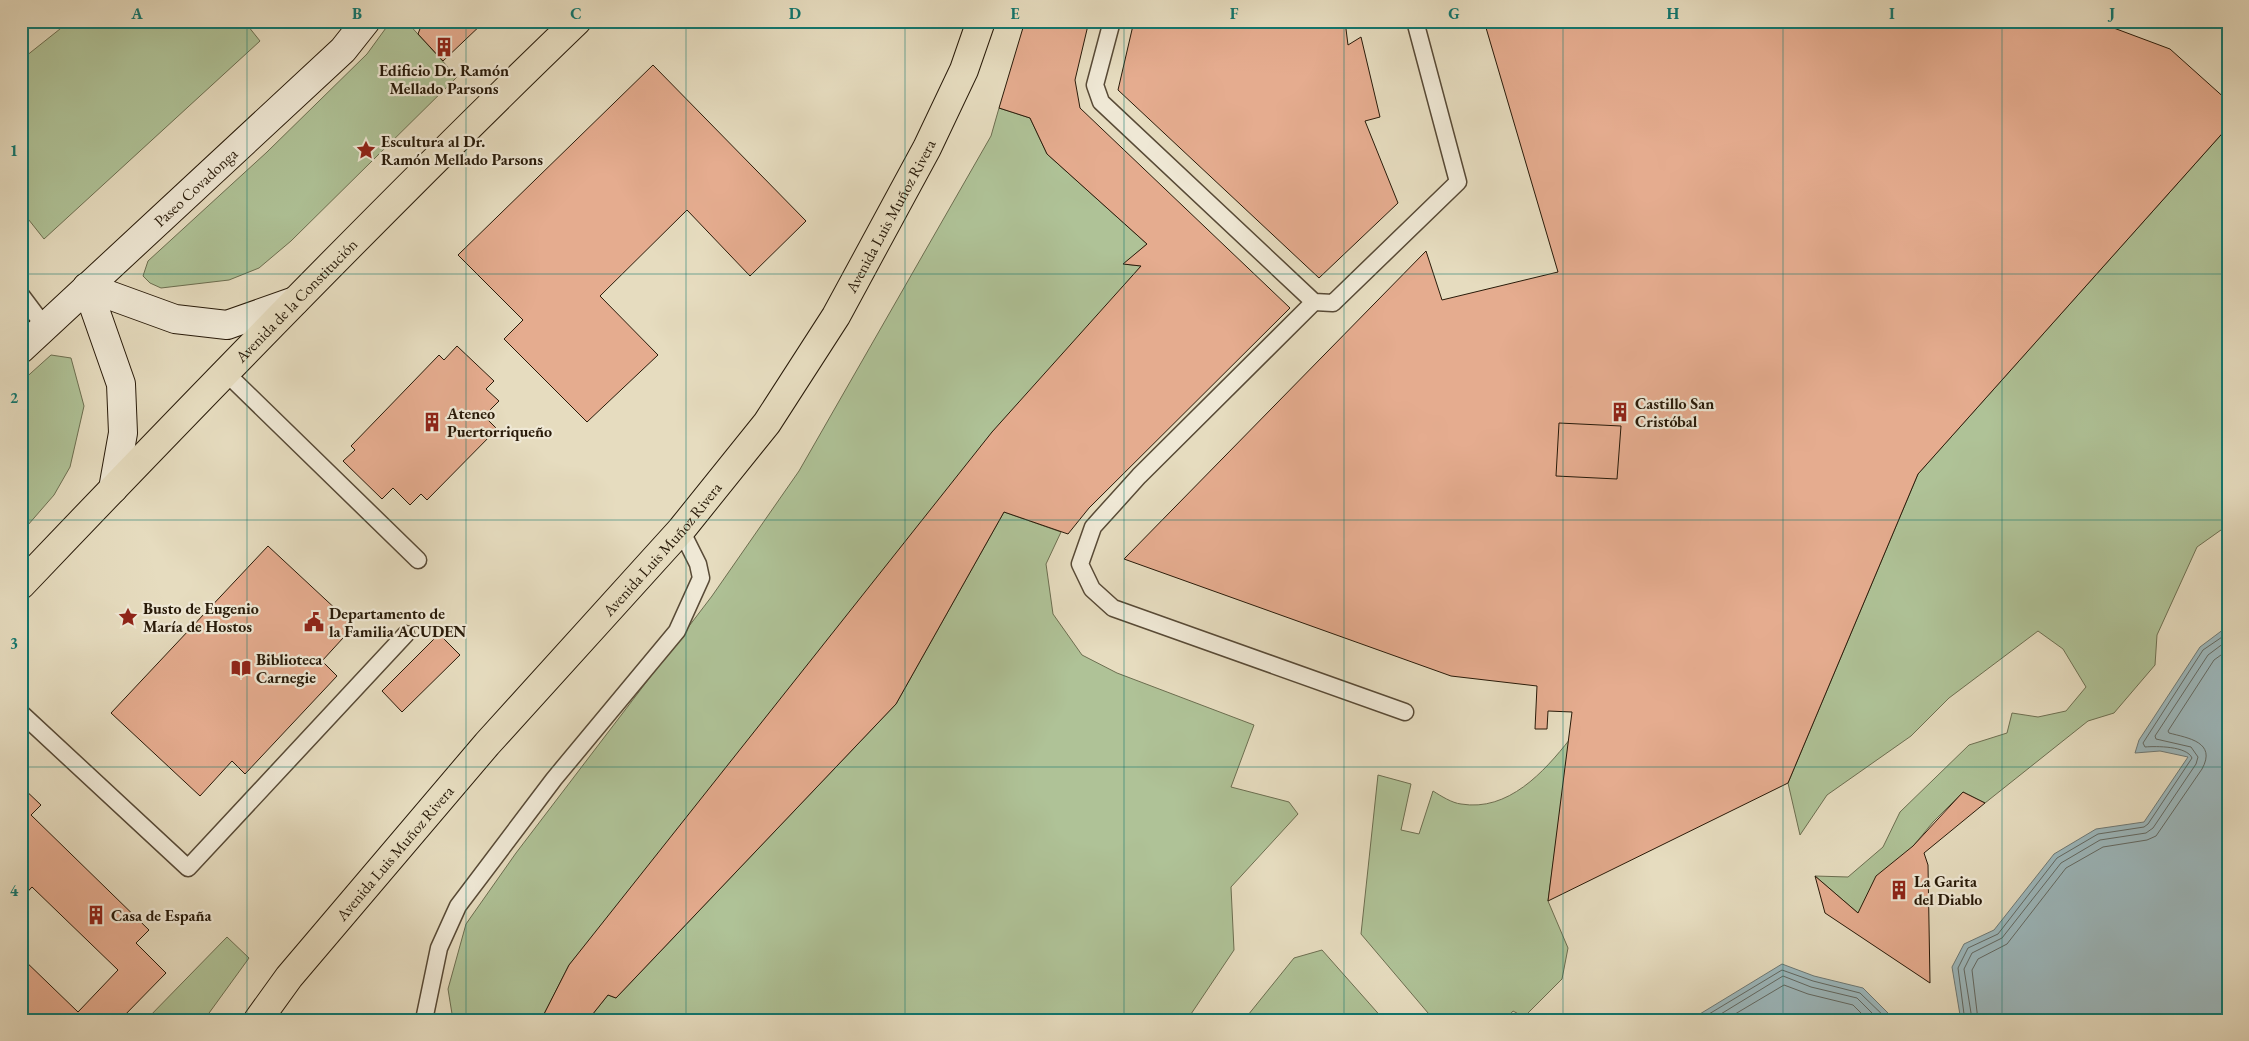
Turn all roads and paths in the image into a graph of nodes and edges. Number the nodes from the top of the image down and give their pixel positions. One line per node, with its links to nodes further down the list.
1 (366, 21): 8 (street, Paseo Covadonga)
2 (577, 21): 10 (main road, Avenida de la Constitución)
3 (961, 21): 7 (main road)
4 (981, 21): 7 (main road, Avenida Luis Muñoz Rivera)
5 (1112, 21): 11 (lane)
6 (1416, 21): 11 (lane)
7 (964, 70): 16 (main road, Avenida Luis Muñoz Rivera)
8 (87, 287): 10 (street); 12 (street, Paseo Covadonga); 15 (street)
9 (21, 295): 12 (lane)
10 (295, 301): 14 (main road, Avenida de la Constitución)
11 (1314, 302): 20 (lane)
12 (45, 327): 13 (street, Paseo Covadonga)
13 (21, 349)
14 (225, 372): 15 (main road, Avenida de la Constitución); 17 (lane)
15 (113, 489): 18 (main road, Avenida de la Constitución)
16 (680, 530): 22 (main road, Avenida Luis Muñoz Rivera); 23 (lane)
17 (418, 560)
18 (21, 585)
19 (406, 634): 21 (lane)
20 (1405, 712)
21 (21, 714)
22 (258, 1020)
23 (424, 1020)

